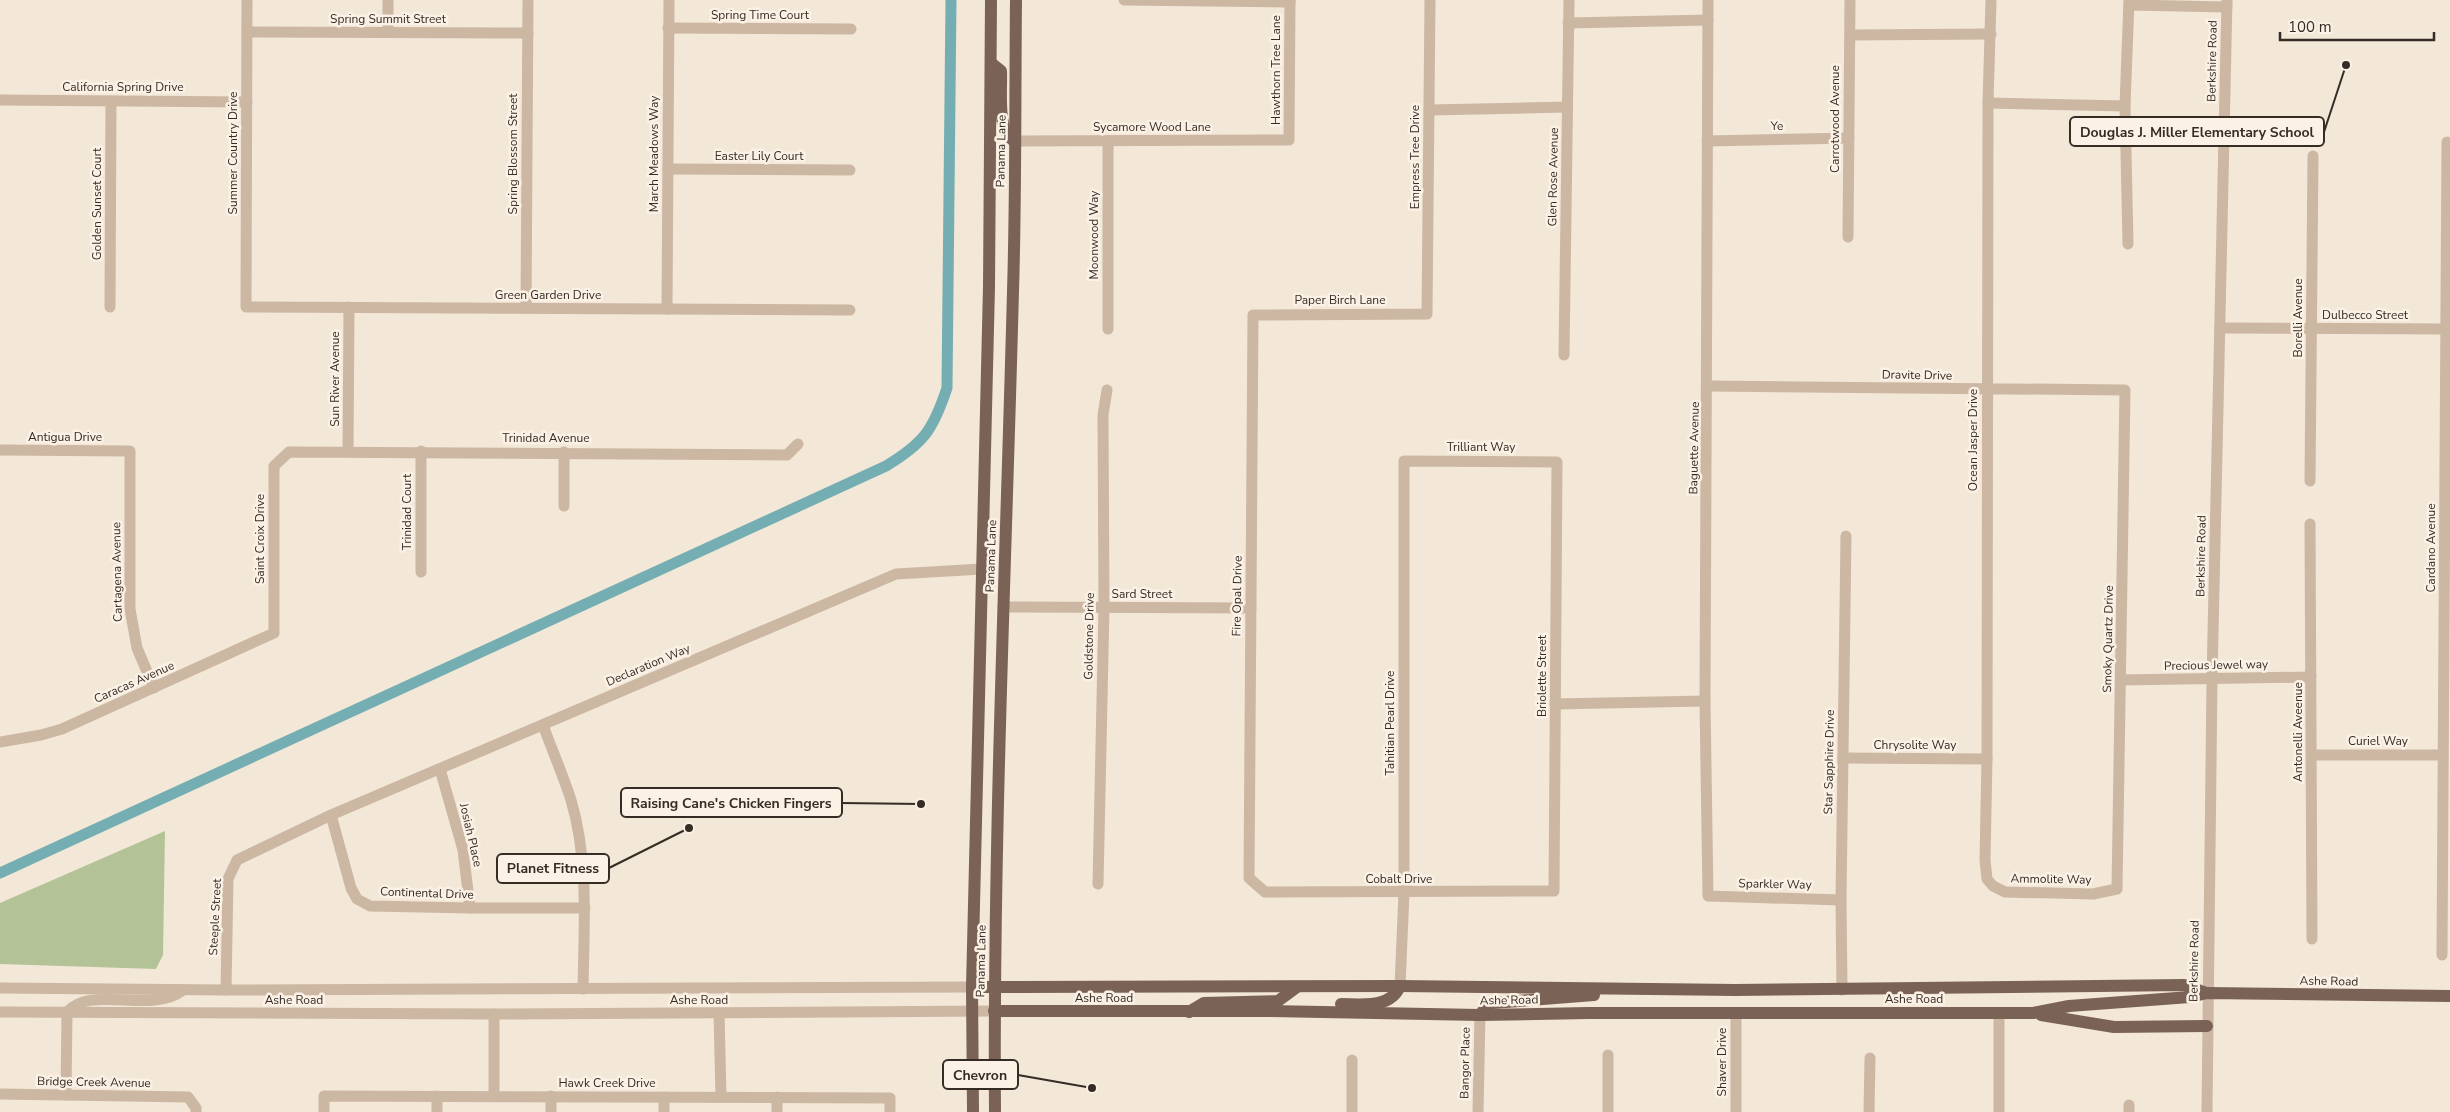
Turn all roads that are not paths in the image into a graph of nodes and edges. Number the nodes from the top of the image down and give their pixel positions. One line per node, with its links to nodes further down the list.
1 (247, 0): 20 (street, Summer Country Drive)
2 (388, 0): 21 (street)
3 (528, 0): 22 (street, Spring Blossom Street)
4 (668, 0): 18 (street, March Meadows Way)
5 (992, 0): 25 (main road, Panama Lane)
6 (1016, 0): 35 (main road, Panama Lane)
7 (1124, 0): 13 (street)
8 (1430, 0): 32 (street, Empress Tree Drive)
9 (1569, 0): 17 (street, Glen Rose Avenue)
10 (1708, 0): 16 (street, Baguette Avenue)
11 (1850, 0): 24 (street, Carrotwood Avenue)
12 (1991, 0): 23 (street, Ocean Jasper Drive)
13 (1290, 1): 34 (street, Hawthorn Tree Lane)
14 (2129, 2): 15 (street); 30 (street)
15 (2227, 3): 52 (street, Berkshire Road)
16 (1708, 20): 17 (street); 37 (street, Baguette Avenue)
17 (1568, 23): 31 (street, Glen Rose Avenue)
18 (668, 28): 19 (street, Spring Time Court); 40 (street, March Meadows Way)
19 (851, 29)
20 (247, 32): 21 (street, Spring Summit Street); 28 (street, Summer Country Drive)
21 (388, 32): 22 (street, Spring Summit Street)
22 (528, 33): 47 (street, Spring Blossom Street)
23 (1991, 34): 24 (street); 29 (street, Ocean Jasper Drive)
24 (1850, 35): 33 (street, Carrotwood Avenue)
25 (991, 62): 35 (main road); 74 (main road, Panama Lane)
26 (0, 100): 27 (street, California Spring Drive)
27 (111, 101): 28 (street, California Spring Drive); 44 (street, Golden Sunset Court)
28 (247, 102): 45 (street, Summer Country Drive)
29 (1988, 103): 30 (street); 59 (street, Ocean Jasper Drive)
30 (2125, 106): 43 (street)
31 (1567, 108): 32 (street); 56 (street, Glen Rose Avenue)
32 (1429, 110): 50 (street, Empress Tree Drive)
33 (1849, 138): 37 (street, Ye); 42 (street, Carrotwood Avenue)
34 (1289, 140): 36 (street, Sycamore Wood Lane)
35 (1015, 141): 36 (street, Sycamore Wood Lane); 76 (main road, Panama Lane)
36 (1108, 141): 54 (street, Moonwood Way)
37 (1707, 141): 57 (street, Baguette Avenue)
38 (2448, 142): 55 (street, Cardano Avenue)
39 (2313, 156): 53 (street, Borelli Avenue)
40 (668, 169): 41 (street, Easter Lily Court); 48 (street, March Meadows Way)
41 (850, 170)
42 (1848, 237)
43 (2128, 244)
44 (110, 307)
45 (246, 307): 46 (street, Green Garden Drive)
46 (349, 307): 47 (street, Green Garden Drive); 64 (street, Sun River Avenue)
47 (526, 308): 48 (street, Green Garden Drive)
48 (667, 309): 49 (street, Green Garden Drive)
49 (850, 310)
50 (1427, 314): 51 (street, Paper Birch Lane)
51 (1254, 315): 78 (street, Fire Opal Drive)
52 (2220, 328): 53 (street, Dulbecco Street); 81 (street, Berkshire Road)
53 (2311, 328): 55 (street, Dulbecco Street); 70 (street, Borelli Avenue)
54 (1108, 329)
55 (2448, 329): 89 (street, Cardano Avenue)
56 (1564, 355)
57 (1708, 386): 59 (street, Dravite Drive); 84 (street, Baguette Avenue)
58 (1107, 390): 77 (street, Goldstone Drive)
59 (1987, 390): 60 (street, Dravite Drive); 91 (street, Ocean Jasper Drive)
60 (2125, 390): 82 (street, Smoky Quartz Drive)
61 (798, 444): 67 (street, Trinidad Avenue)
62 (0, 450): 63 (street, Antigua Drive)
63 (130, 451): 83 (street, Cartagena Avenue)
64 (348, 451): 65 (street, Trinidad Avenue); 66 (street, Trinidad Avenue)
65 (421, 451): 67 (street, Trinidad Avenue); 75 (street, Trinidad Court)
66 (289, 452): 79 (street, Saint Croix Drive)
67 (564, 452): 71 (street)
68 (1404, 461): 69 (street, Trilliant Way); 100 (street, Tahitian Pearl Drive)
69 (1557, 462): 85 (street, Briolette Street)
70 (2310, 481)
71 (564, 506)
72 (2310, 524): 80 (street, Antonelli Aveenue)
73 (1846, 536): 90 (street, Star Sapphire Drive)
74 (982, 569): 76 (main road); 86 (street, Declaration Way); 108 (main road, Panama Lane)
75 (421, 572)
76 (1003, 607): 77 (street, Sard Street); 109 (main road, Panama Lane)
77 (1104, 608): 78 (street, Sard Street); 97 (street, Goldstone Drive)
78 (1251, 608): 95 (street, Fire Opal Drive)
79 (274, 633): 83 (street, Caracas Avenue)
80 (2311, 676): 81 (street, Precious Jewel way); 88 (street, Antonelli Aveenue)
81 (2212, 679): 82 (street, Precious Jewel way); 117 (street, Berkshire Road)
82 (2121, 680): 98 (street, Smoky Quartz Drive)
83 (154, 688): 87 (street, Caracas Avenue)
84 (1705, 701): 85 (street); 101 (street, Baguette Avenue)
85 (1555, 704): 99 (street, Briolette Street)
86 (543, 725): 92 (street, Declaration Way); 104 (street)
87 (0, 742)
88 (2312, 755): 89 (street, Curiel Way); 105 (street, Antonelli Aveenue)
89 (2443, 755): 94 (street, Cardano Avenue)
90 (1843, 758): 91 (street, Chrysolite Way); 102 (street, Star Sapphire Drive)
91 (1987, 759): 96 (street, Ocean Jasper Drive)
92 (440, 769): 93 (street, Declaration Way); 103 (street, Josiah Place)
93 (331, 815): 103 (street, Continental Drive); 115 (street, Steeple Street)
94 (2446, 835): 106 (street, Cardano Avenue)
95 (1248, 878): 100 (street, Cobalt Drive)
96 (1987, 879): 98 (street, Ammolite Way)
97 (1098, 884)
98 (2117, 889)
99 (1554, 891): 100 (street, Cobalt Drive)
100 (1404, 893): 107 (street, Tahitian Pearl Drive)
101 (1708, 896): 102 (street, Sparkler Way)
102 (1841, 900): 116 (street, Star Sapphire Drive)
103 (470, 908): 104 (street, Continental Drive)
104 (585, 908): 112 (street)
105 (2312, 939)
106 (2442, 954)
107 (1400, 986): 110 (main road, Ashe Road); 113 (main road, Ashe Road); 124 (main road)
108 (972, 987): 109 (main road, Ashe Road); 112 (street, Ashe Road); 122 (main road, Panama Lane)
109 (994, 987): 110 (main road, Ashe Road); 119 (main road, Panama Lane)
110 (1297, 987): 123 (main road)
111 (0, 988): 114 (street, Ashe Road)
112 (583, 989): 115 (street, Ashe Road)
113 (1608, 989): 116 (main road, Ashe Road); 130 (main road)
114 (184, 990): 115 (street, Ashe Road); 121 (street)
115 (226, 990)
116 (1842, 990): 117 (main road, Ashe Road)
117 (2207, 993): 118 (main road, Ashe Road); 127 (main road, Ashe Road); 131 (street, Berkshire Road)
118 (2450, 996)
119 (994, 1011): 122 (street, Ashe Road); 123 (main road, Ashe Road); 151 (main road, Panama Lane)
120 (0, 1012): 121 (street, Ashe Road)
121 (67, 1012): 128 (street, Ashe Road); 136 (street)
122 (973, 1012): 129 (street, Ashe Road); 150 (main road, Panama Lane)
123 (1189, 1012): 124 (main road, Ashe Road)
124 (1296, 1012): 130 (main road, Ashe Road)
125 (1736, 1013): 126 (main road, Ashe Road); 130 (main road, Ashe Road); 155 (street, Shaver Drive)
126 (1999, 1013): 127 (main road, Ashe Road); 157 (street)
127 (2033, 1013): 131 (main road)
128 (494, 1014): 129 (street, Ashe Road); 138 (street)
129 (719, 1014): 141 (street)
130 (1480, 1015): 153 (street, Bangor Place)
131 (2207, 1026): 158 (street, Berkshire Road)
132 (1608, 1055): 154 (street)
133 (1870, 1058): 156 (street)
134 (1352, 1060): 152 (street)
135 (0, 1094): 136 (street, Bridge Creek Avenue)
136 (66, 1095): 143 (street, Bridge Creek Avenue)
137 (438, 1096): 138 (street, Hawk Creek Drive); 144 (street, Hawk Creek Drive); 145 (street)
138 (494, 1096): 139 (street, Hawk Creek Drive)
139 (550, 1096): 140 (street, Hawk Creek Drive); 146 (street)
140 (664, 1097): 141 (street, Hawk Creek Drive); 147 (street)
141 (720, 1097): 142 (street, Hawk Creek Drive)
142 (777, 1097): 148 (street); 149 (street, Hawk Creek Drive)
143 (196, 1112)
144 (324, 1112)
145 (437, 1112)
146 (550, 1112)
147 (664, 1112)
148 (777, 1112)
149 (890, 1112)
150 (973, 1112)
151 (995, 1112)
152 (1352, 1112)
153 (1478, 1112)
154 (1608, 1112)
155 (1736, 1112)
156 (1869, 1112)
157 (1999, 1112)
158 (2207, 1112)

